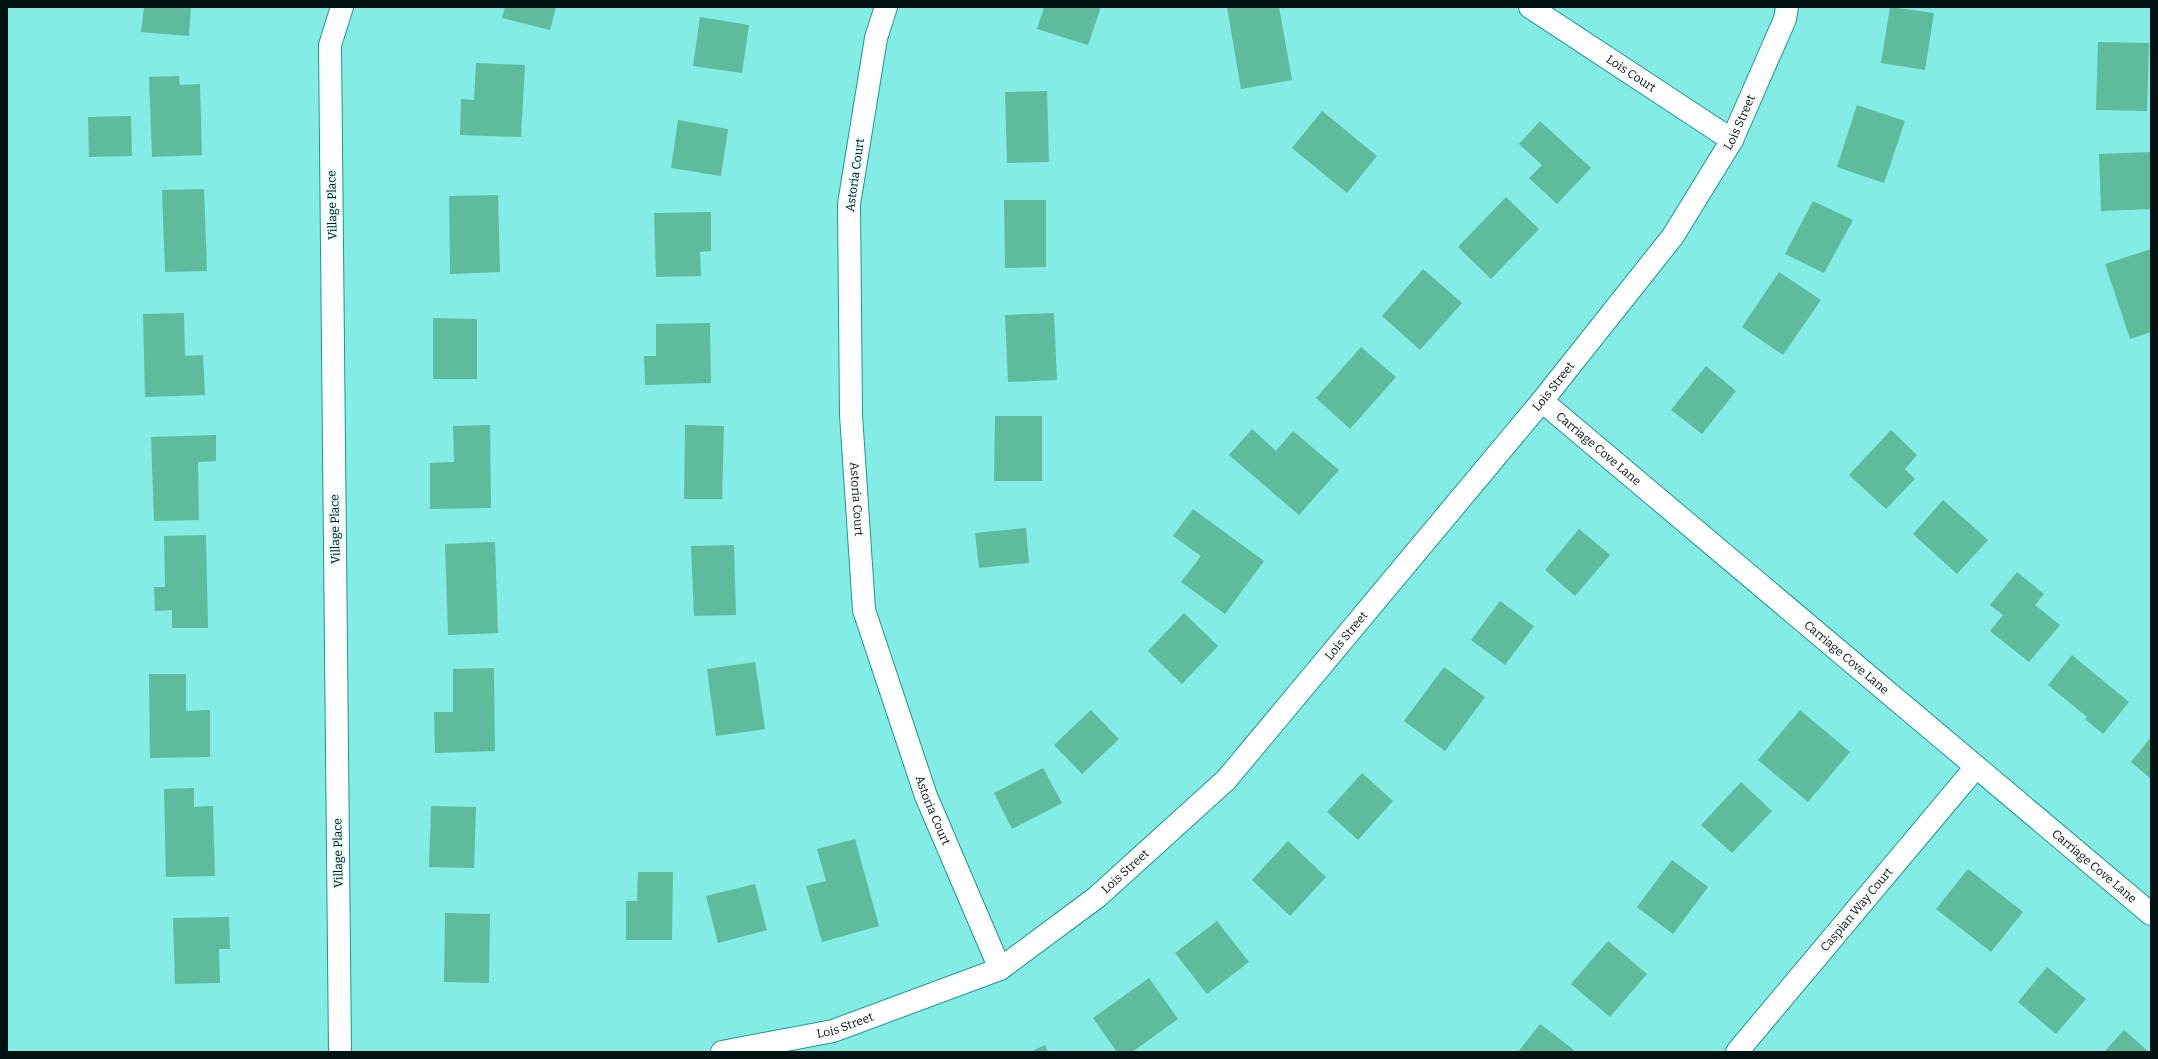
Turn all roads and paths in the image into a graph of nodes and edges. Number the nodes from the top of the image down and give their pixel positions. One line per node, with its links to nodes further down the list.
1 (342, 7): 10 (street, Village Place)
2 (886, 7): 9 (street, Astoria Court)
3 (1530, 7): 5 (street, Lois Court)
4 (1787, 7): 5 (street, Lois Street)
5 (1732, 140): 6 (street, Lois Street)
6 (1542, 402): 7 (street, Carriage Cove Lane); 9 (street, Lois Street)
7 (1976, 767): 8 (street, Carriage Cove Lane); 12 (street, Caspian Way Court)
8 (2151, 914)
9 (1000, 969): 11 (street, Lois Street)
10 (340, 1052)
11 (722, 1052)
12 (1736, 1052)

